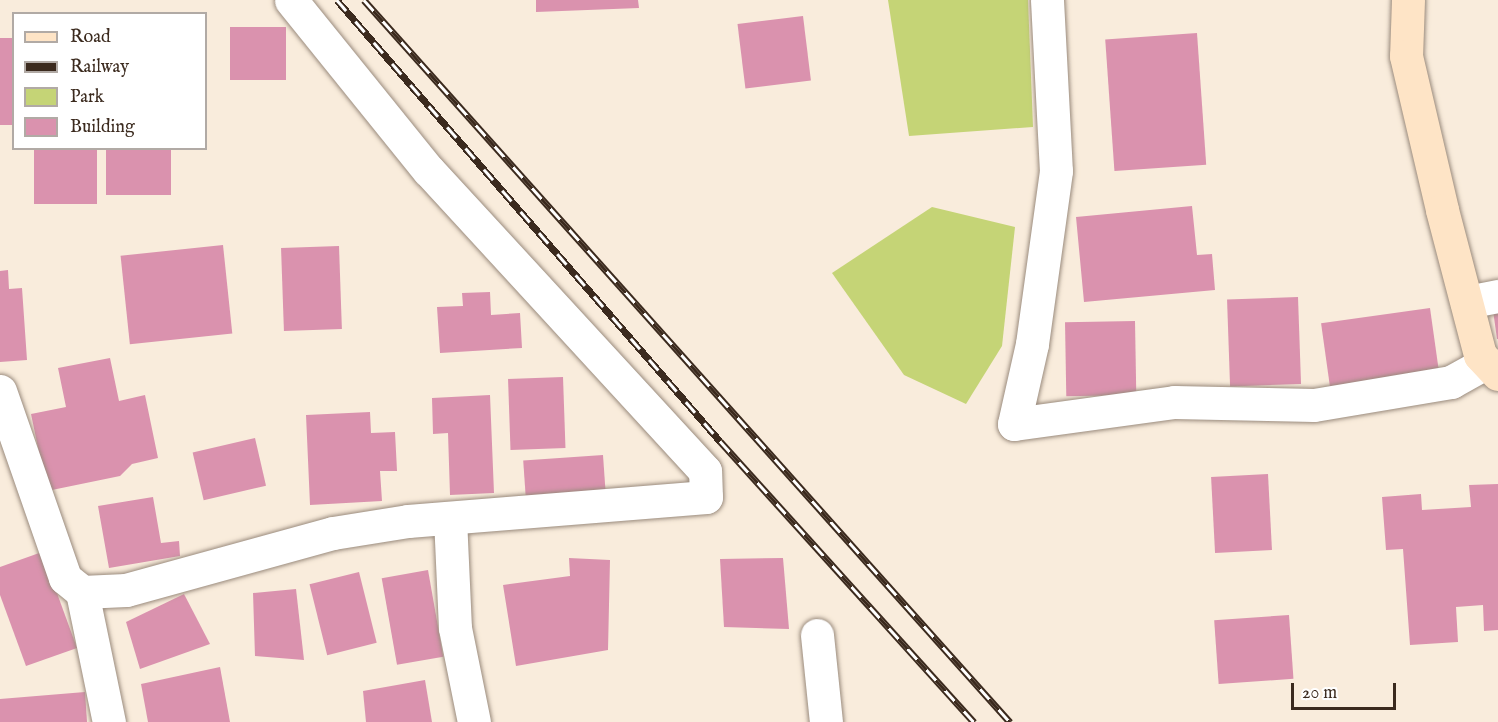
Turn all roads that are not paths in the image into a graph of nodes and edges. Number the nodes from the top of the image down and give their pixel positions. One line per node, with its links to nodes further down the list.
1 (291, 0): 7 (street)
2 (1047, 0): 5 (street)
3 (1408, 0): 4 (street)
4 (1482, 299): 5 (street)
5 (1493, 368)
6 (0, 391): 8 (street)
7 (450, 518): 8 (street); 11 (street)
8 (82, 592): 10 (street)
9 (817, 635): 12 (street)
10 (109, 722)
11 (474, 722)
12 (826, 722)

